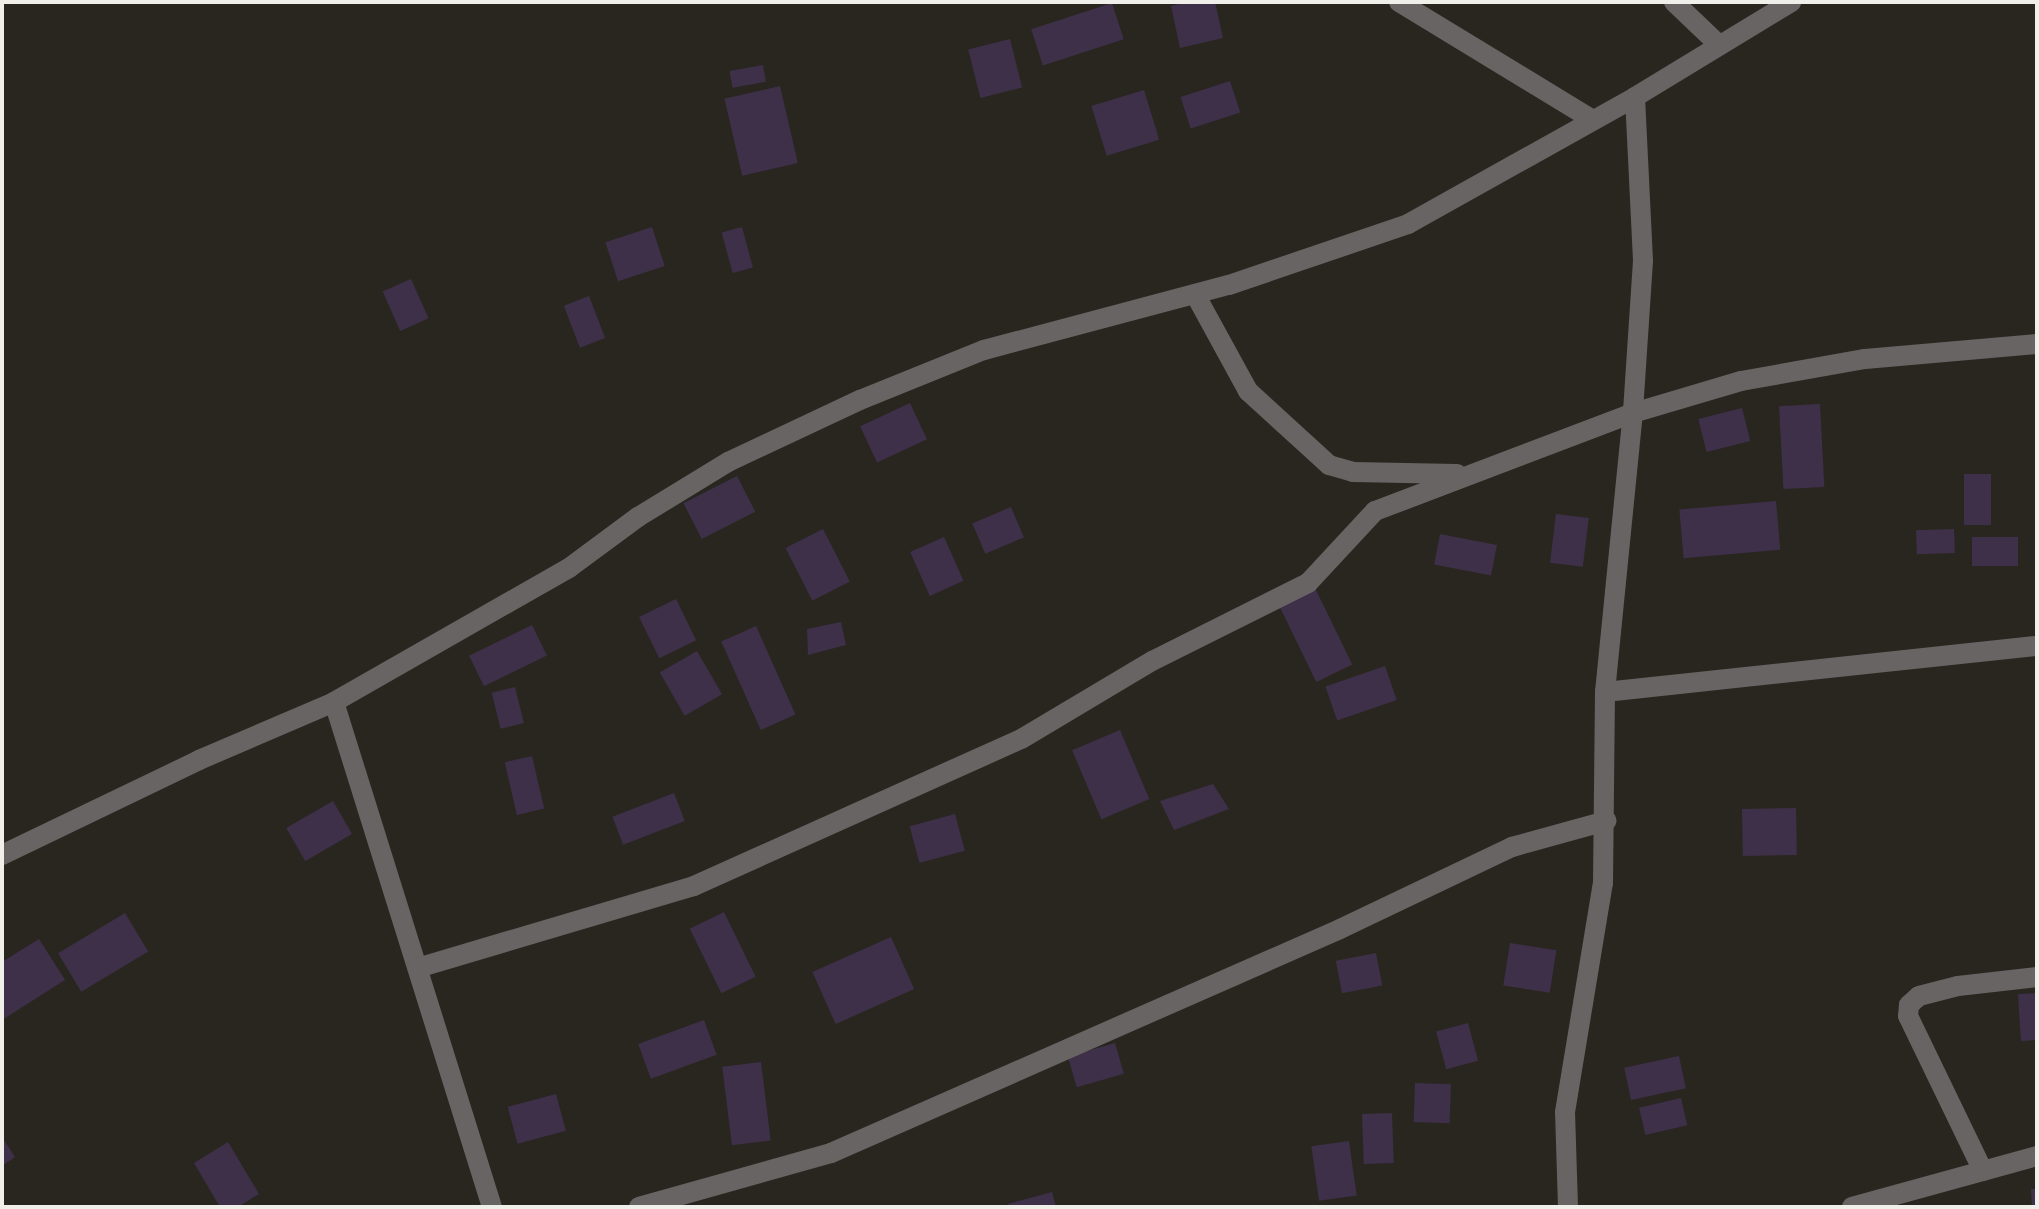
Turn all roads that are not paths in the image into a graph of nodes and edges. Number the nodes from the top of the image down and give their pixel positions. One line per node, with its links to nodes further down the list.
1 (1399, 2): 6 (street)
2 (1674, 2): 4 (street)
3 (1791, 2): 4 (street)
4 (1717, 43): 5 (street)
5 (1635, 97): 6 (street); 9 (street)
6 (1593, 120): 7 (street)
7 (1195, 294): 10 (street); 13 (street)
8 (2037, 344): 9 (street)
9 (1633, 413): 10 (street); 12 (street)
10 (1469, 475): 16 (street)
11 (2037, 646): 12 (street)
12 (1605, 692): 14 (street)
13 (334, 702): 15 (street); 16 (street)
14 (1606, 821): 21 (street); 22 (street)
15 (2, 855)
16 (418, 968): 20 (street)
17 (2037, 977): 19 (street)
18 (2037, 1156): 19 (street)
19 (1983, 1171): 23 (street)
20 (492, 1207)
21 (639, 1207)
22 (1568, 1207)
23 (1852, 1207)

